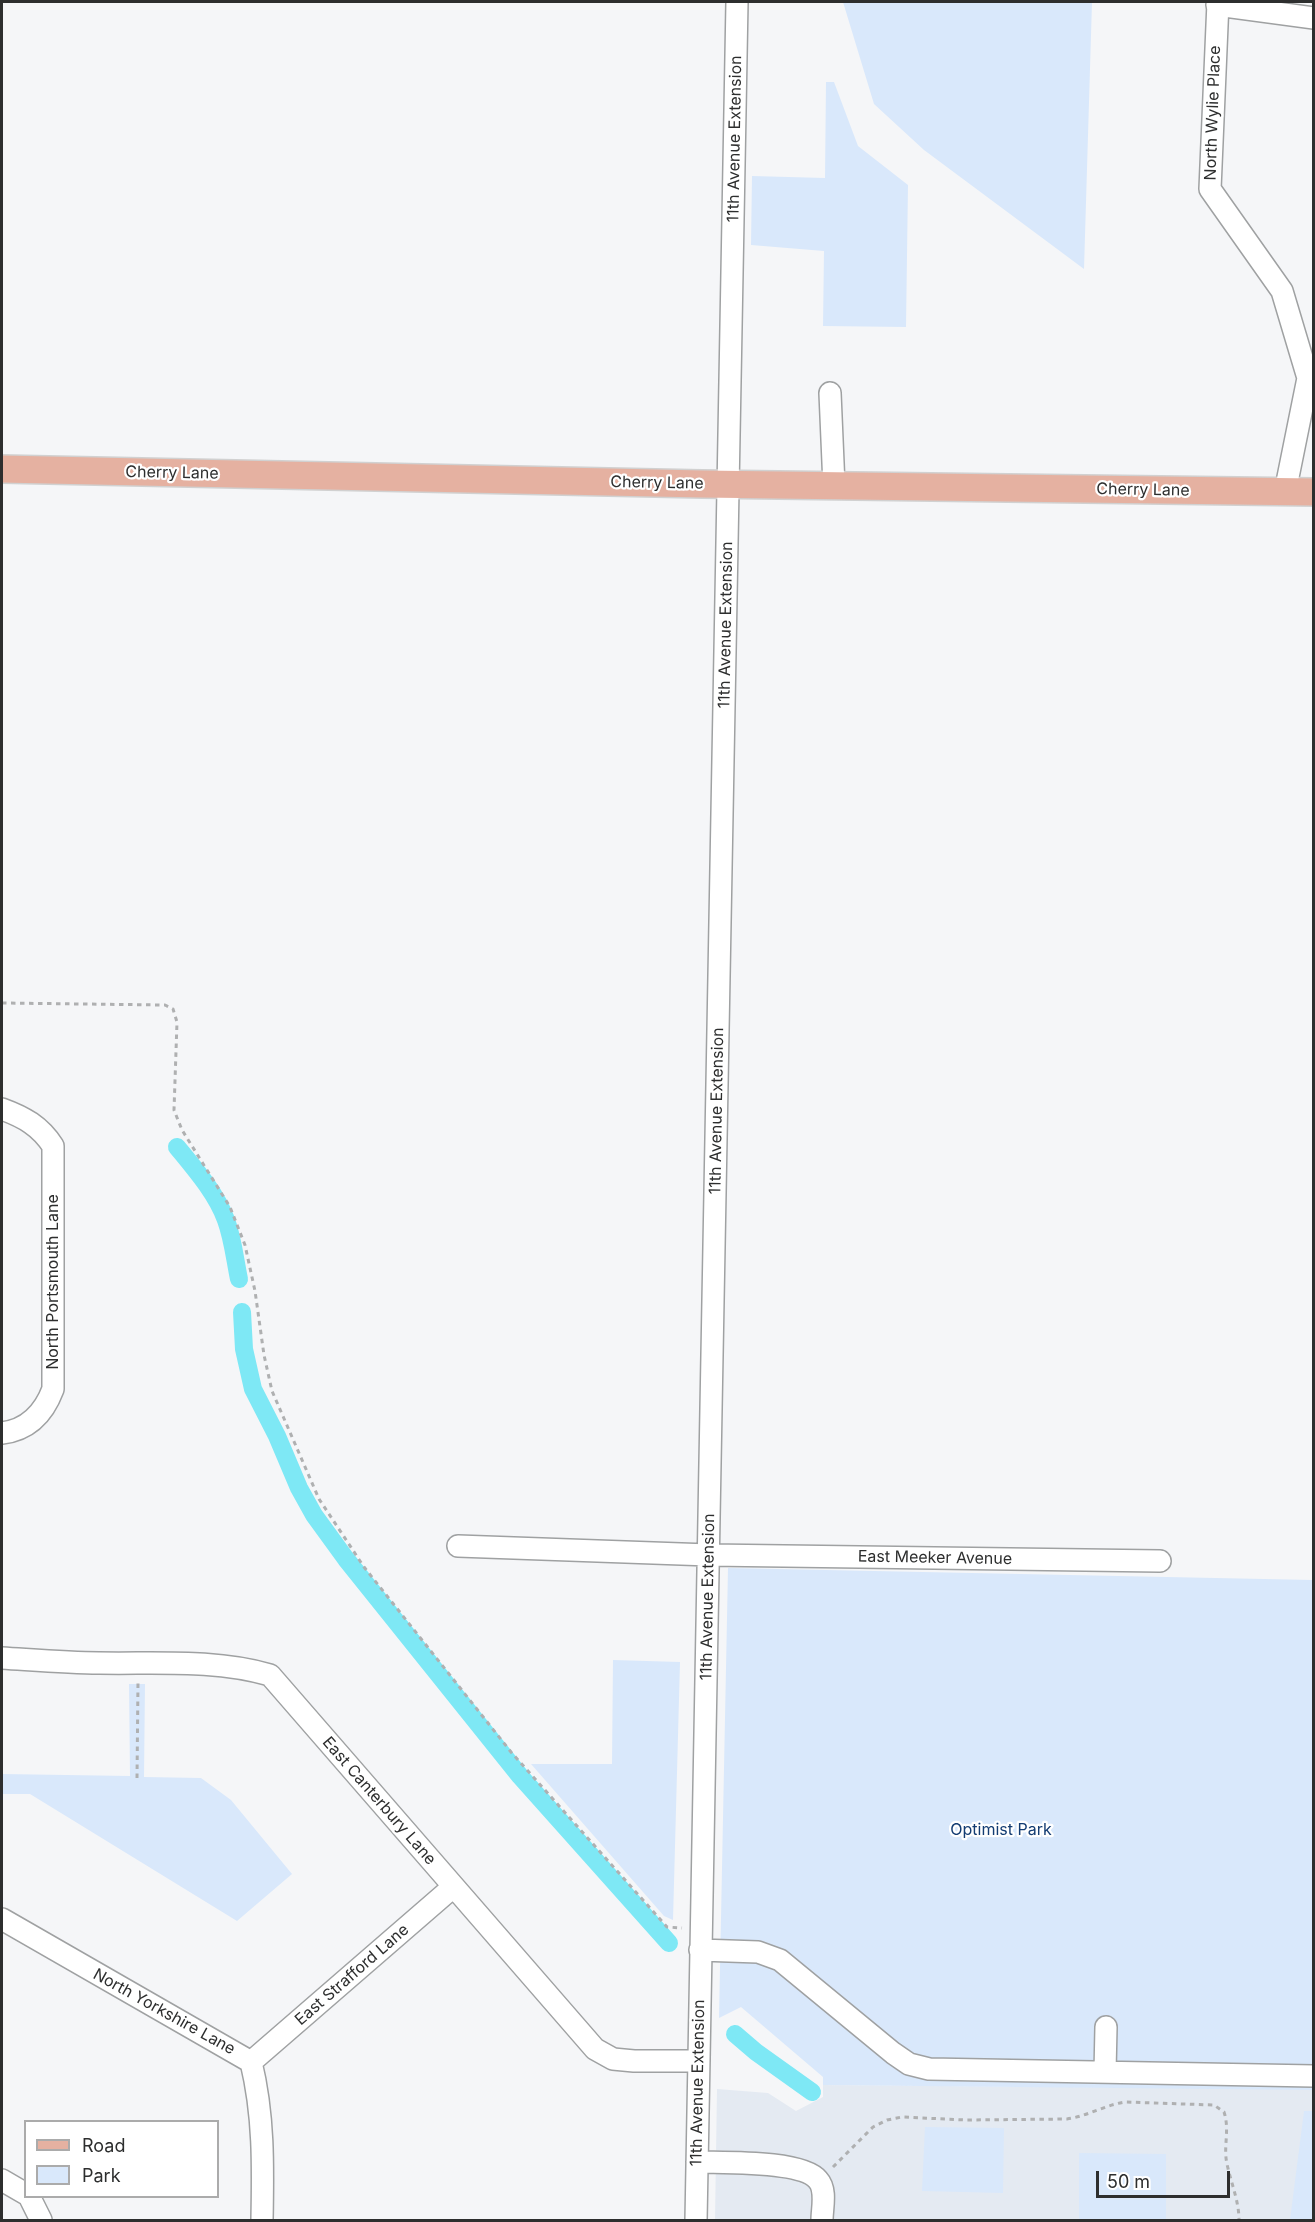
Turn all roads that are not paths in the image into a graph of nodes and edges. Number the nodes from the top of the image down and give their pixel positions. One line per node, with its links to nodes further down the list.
1 (737, 2): 7 (street, 11th Avenue Extension)
2 (1218, 3): 3 (street); 4 (street, North Wylie Place)
3 (1314, 18)
4 (1311, 382): 9 (street, North Wylie Place)
5 (830, 393): 8 (street)
6 (2, 469): 7 (main road, Cherry Lane)
7 (729, 484): 8 (main road, Cherry Lane); 14 (street, 11th Avenue Extension)
8 (834, 486): 9 (main road, Cherry Lane)
9 (1285, 492): 10 (main road, Cherry Lane)
10 (1314, 492)
11 (2, 1109): 12 (street, North Portsmouth Lane)
12 (2, 1433)
13 (458, 1546): 14 (street, East Meeker Avenue)
14 (709, 1555): 15 (street, East Meeker Avenue); 19 (street, 11th Avenue Extension)
15 (1160, 1561)
16 (2, 1658): 17 (street, East Canterbury Lane)
17 (453, 1887): 21 (street, East Canterbury Lane); 22 (street, East Strafford Lane)
18 (2, 1919): 22 (street, North Yorkshire Lane)
19 (700, 1950): 21 (street, 11th Avenue Extension); 23 (street)
20 (1106, 2027): 23 (street)
21 (699, 2061): 25 (street, 11th Avenue Extension)
22 (251, 2062): 30 (street, North Yorkshire Lane)
23 (1105, 2072): 24 (street)
24 (1314, 2076)
25 (697, 2162): 31 (street, 11th Avenue Extension); 32 (street)
26 (2, 2180): 27 (street)
27 (24, 2193)
28 (29, 2198): 29 (street)
29 (41, 2220)
30 (262, 2220)
31 (696, 2220)
32 (822, 2220)

